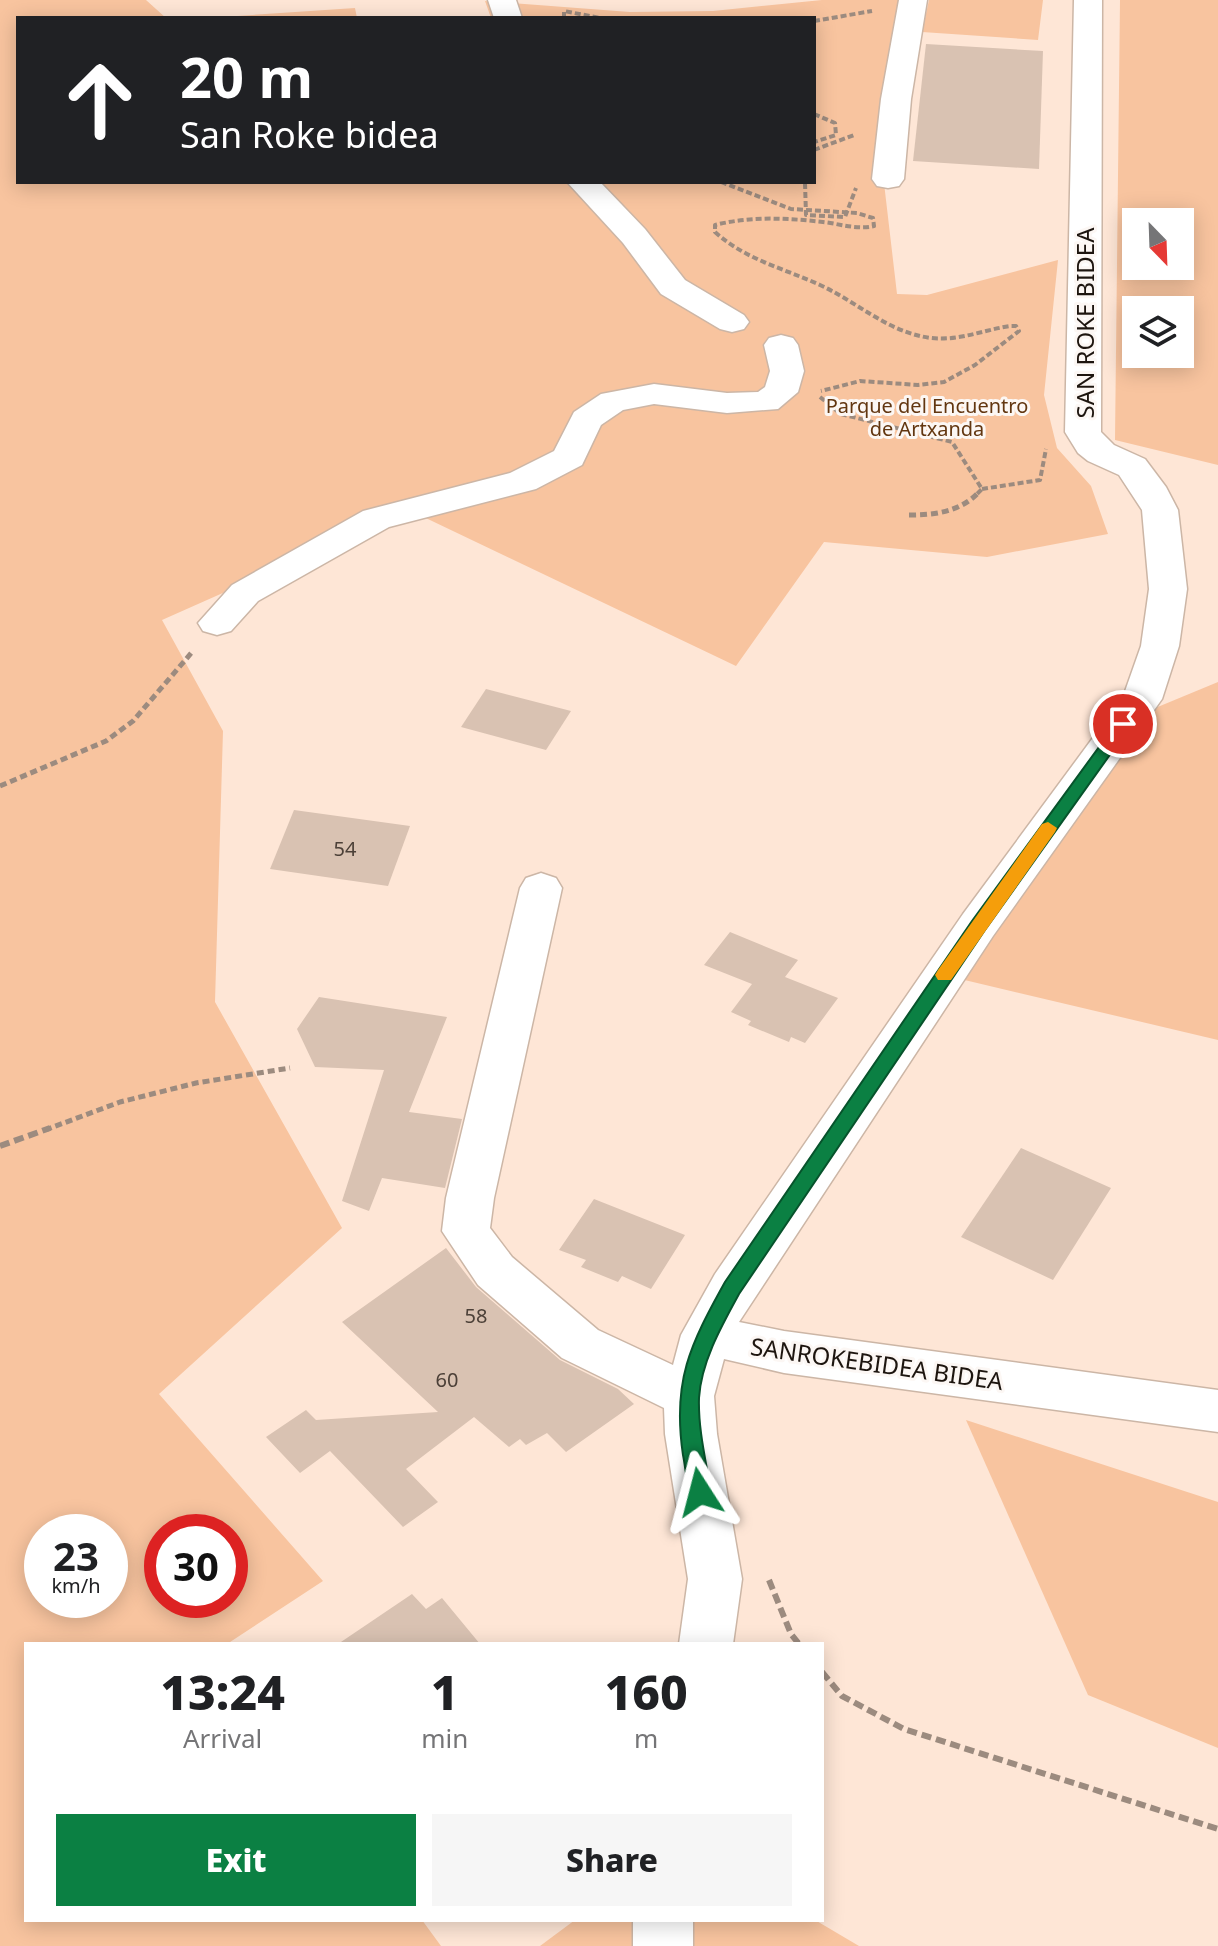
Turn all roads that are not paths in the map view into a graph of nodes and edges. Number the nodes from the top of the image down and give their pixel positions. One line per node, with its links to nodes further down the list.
1 (913, 0): 3 (street)
2 (1088, 0): 7 (street, SAN ROKE BIDEA)
3 (888, 179)
4 (585, 184): 5 (street)
5 (217, 623)
6 (541, 888): 8 (street)
7 (706, 1335): 8 (street); 9 (street, SANROKEBIDEA BIDEA)
8 (689, 1396): 10 (street)
9 (1218, 1411)
10 (706, 1642)
11 (663, 1922): 12 (street)
12 (663, 1946)

